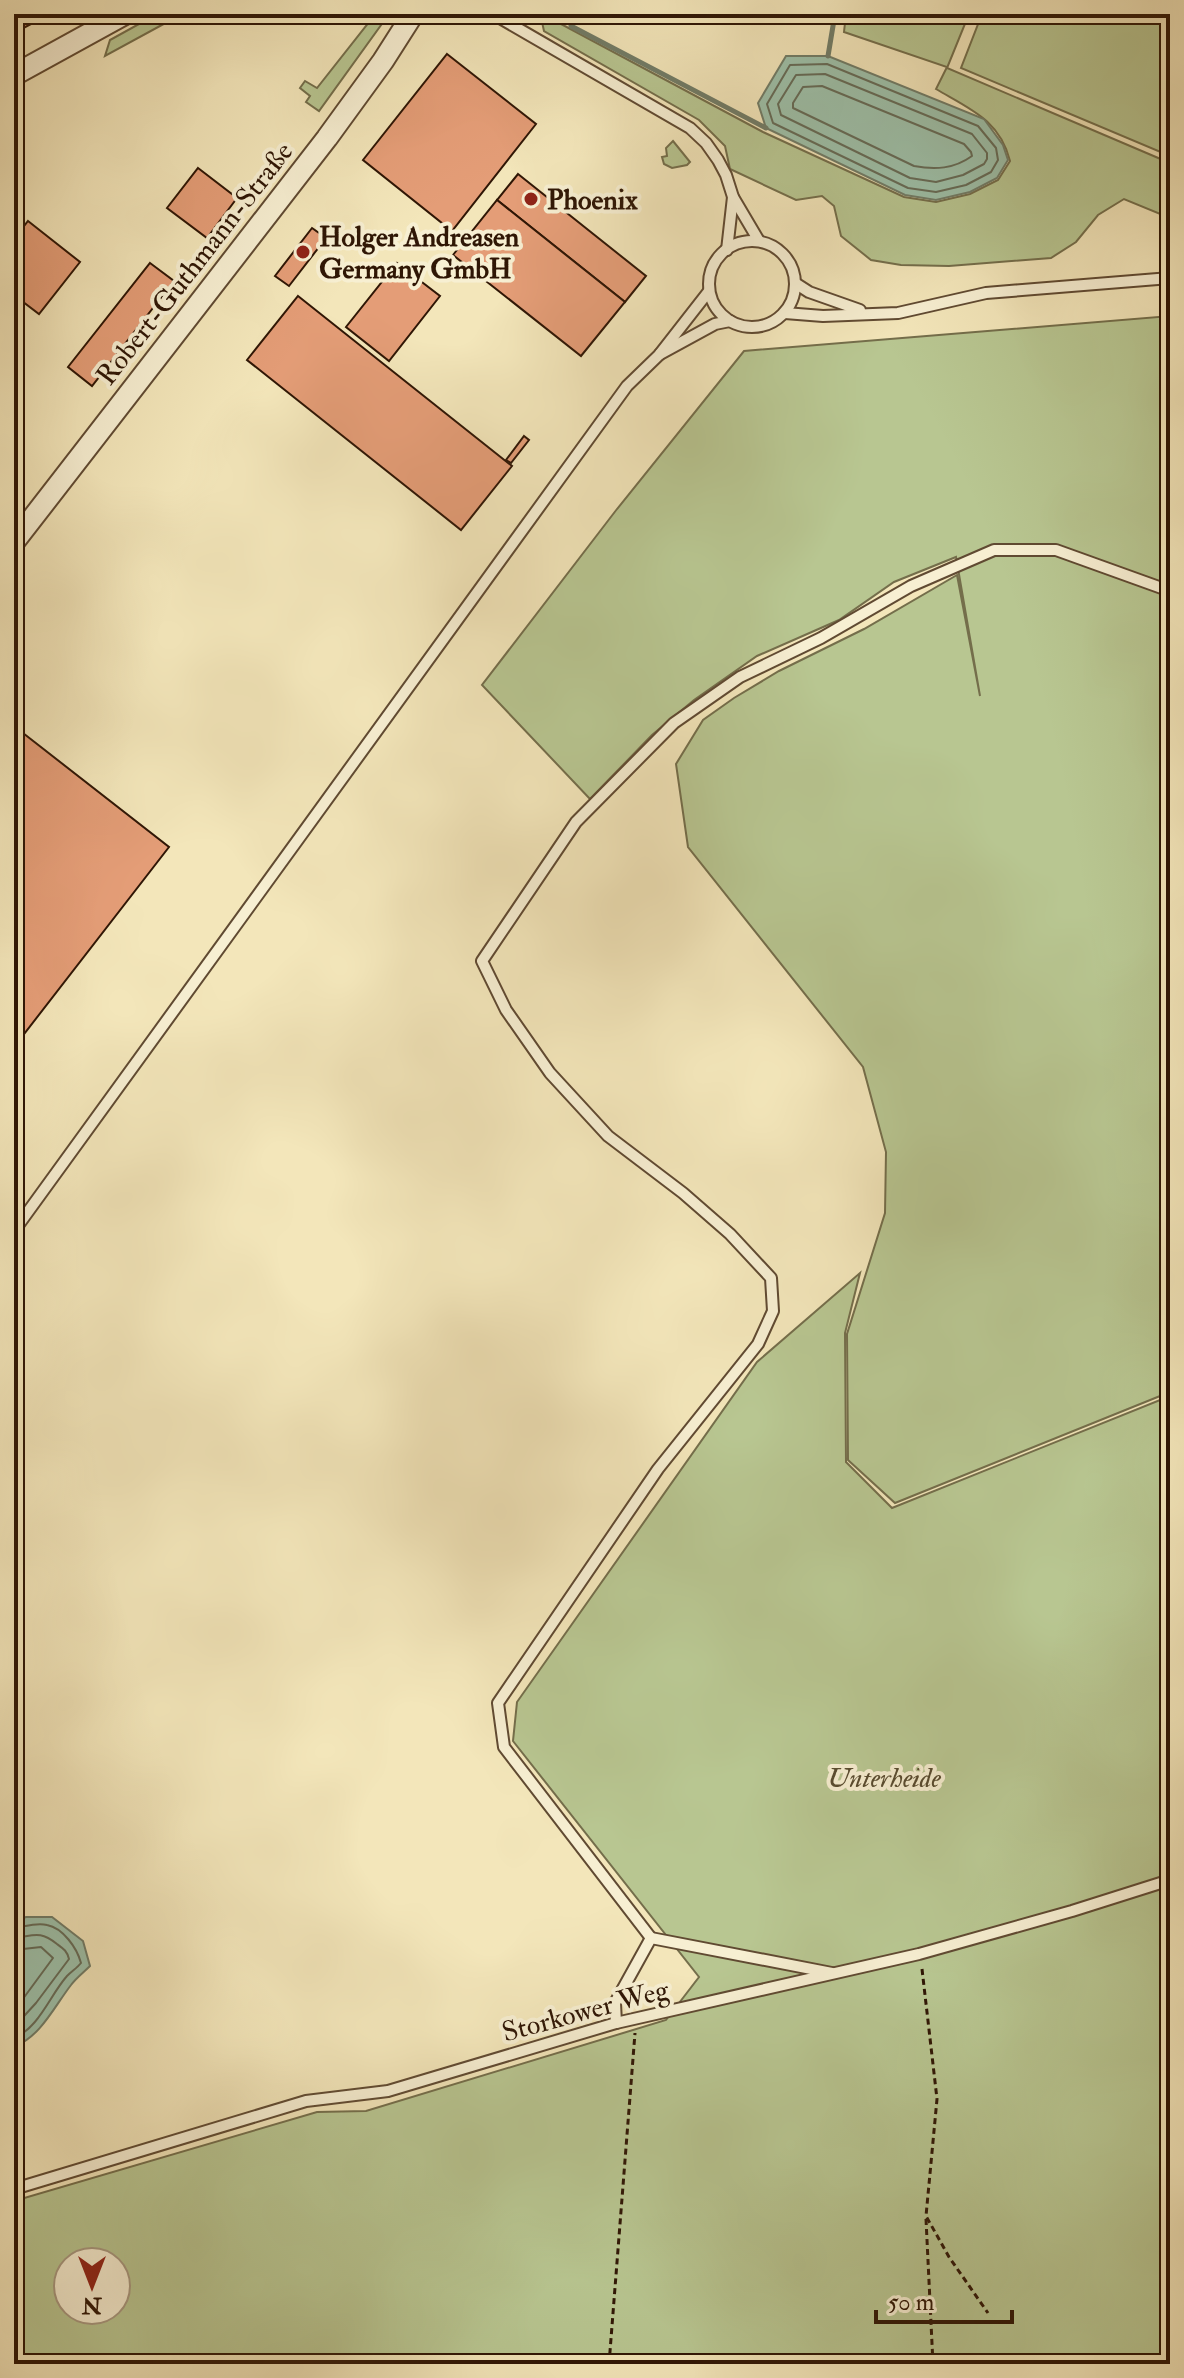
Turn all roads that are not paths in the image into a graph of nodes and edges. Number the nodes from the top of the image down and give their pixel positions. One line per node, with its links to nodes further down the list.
1 (125, 14): 4 (street)
2 (413, 14): 15 (street, Robert-Guthmann-Straße)
3 (493, 14): 5 (lane)
4 (14, 75)
5 (733, 197): 6 (lane); 7 (lane)
6 (759, 241): 7 (lane); 9 (lane)
7 (727, 250): 10 (lane)
8 (1170, 278): 12 (lane)
9 (795, 283): 11 (lane); 12 (lane)
10 (709, 291): 13 (lane); 14 (lane)
11 (785, 313): 12 (lane); 13 (lane)
12 (870, 313)
13 (730, 321): 14 (lane)
14 (659, 355): 17 (lane)
15 (14, 542)
16 (1170, 591): 19 (lane)
17 (14, 1231)
18 (1170, 1880): 20 (lane, Storkower Weg)
19 (651, 1938): 20 (lane); 21 (lane)
20 (837, 1974): 21 (lane, Storkower Weg)
21 (616, 2023): 22 (lane, Storkower Weg)
22 (14, 2189)

